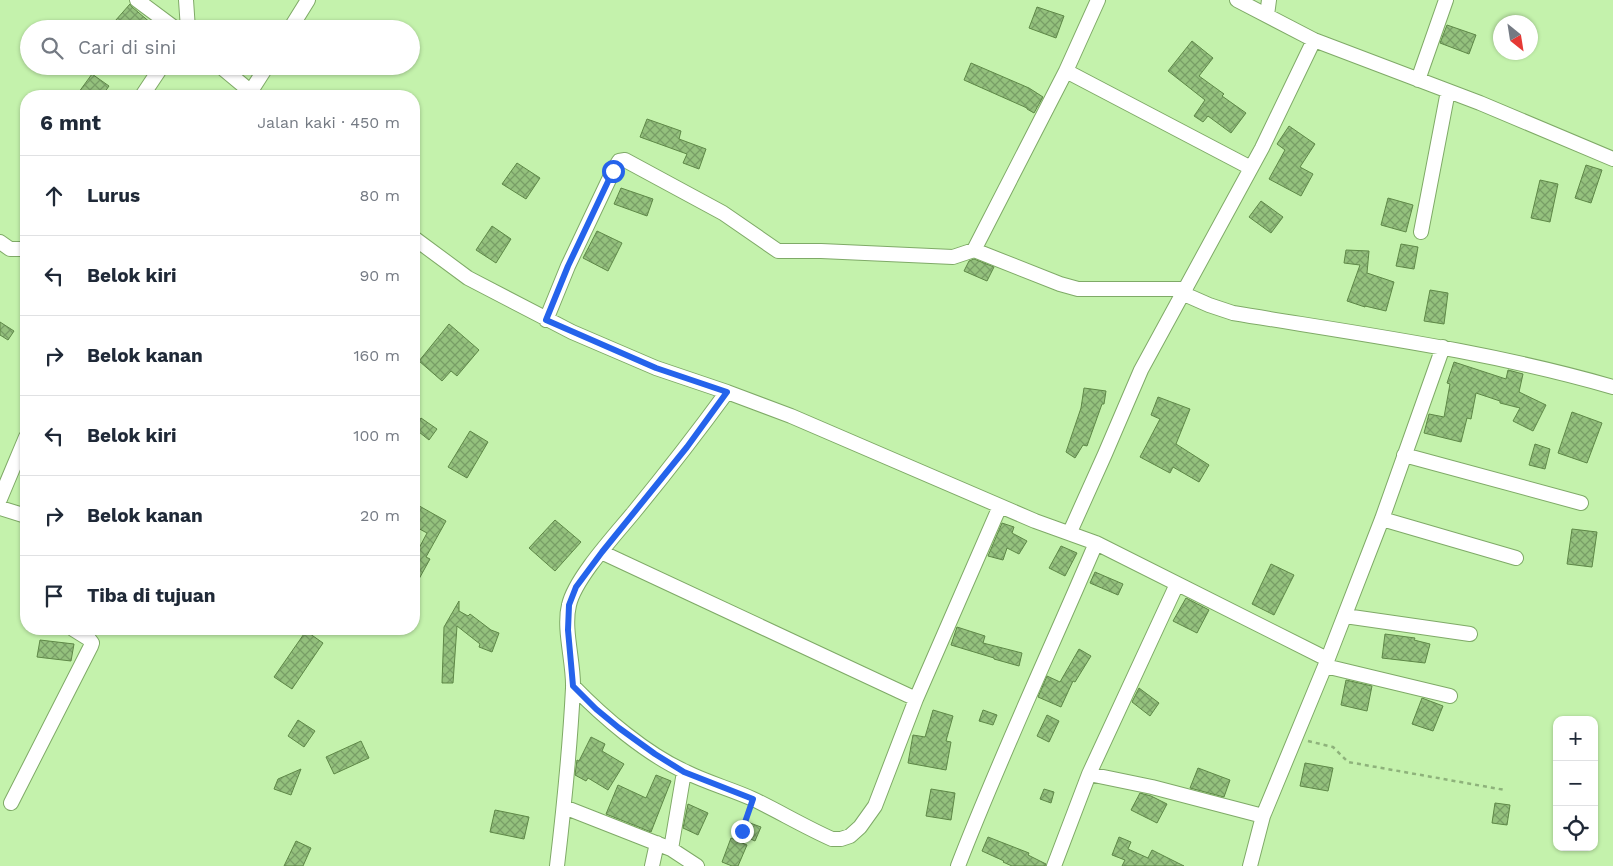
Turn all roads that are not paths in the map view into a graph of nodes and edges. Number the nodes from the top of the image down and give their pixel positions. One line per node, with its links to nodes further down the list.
1 (137, 0): 9 (street)
2 (186, 0): 10 (street)
3 (308, 0): 11 (street)
4 (1098, 0): 13 (street)
5 (1237, 0): 8 (street)
6 (1270, 0): 8 (street)
7 (1446, 0): 17 (street)
8 (1267, 15): 12 (street)
9 (164, 20)
10 (187, 20)
11 (296, 20)
12 (1314, 40): 17 (street); 23 (street)
13 (1066, 70): 23 (street); 28 (street)
14 (156, 75): 18 (street)
15 (231, 75): 19 (street)
16 (263, 75): 20 (street)
17 (1418, 80): 21 (street)
18 (146, 90)
19 (249, 90)
20 (256, 90)
21 (1448, 91): 22 (street); 24 (street)
22 (1613, 159)
23 (1251, 168): 29 (street)
24 (1421, 232)
25 (0, 242): 27 (street)
26 (420, 242): 30 (street)
27 (20, 249)
28 (974, 250): 29 (street); 30 (street)
29 (1185, 292): 31 (street); 42 (street)
30 (546, 320): 33 (street)
31 (1443, 347): 32 (street); 35 (street)
32 (1613, 387)
33 (727, 392): 38 (street); 44 (street)
34 (20, 451): 36 (street)
35 (1404, 455): 37 (street); 41 (street)
36 (0, 499)
37 (1581, 503)
38 (1000, 506): 42 (street); 53 (street)
39 (0, 508): 40 (street)
40 (20, 514)
41 (1382, 519): 45 (street); 47 (street)
42 (1070, 532): 43 (street)
43 (1096, 543): 46 (street); 64 (street)
44 (602, 552): 51 (street); 53 (street)
45 (1516, 558)
46 (1177, 584): 50 (street); 55 (street)
47 (1344, 616): 48 (street); 50 (street)
48 (1470, 634)
49 (83, 635): 56 (street)
50 (1326, 663): 52 (street); 58 (street)
51 (573, 686): 54 (street); 57 (street)
52 (1450, 696)
53 (916, 699): 54 (street)
54 (684, 772): 60 (street)
55 (1089, 774): 58 (street); 65 (street)
56 (11, 803)
57 (564, 807): 59 (street); 61 (street)
58 (1263, 816): 66 (street)
59 (657, 843): 60 (street); 62 (street)
60 (671, 849): 63 (street)
61 (557, 866)
62 (652, 866)
63 (697, 866)
64 (958, 866)
65 (1054, 866)
66 (1250, 866)

